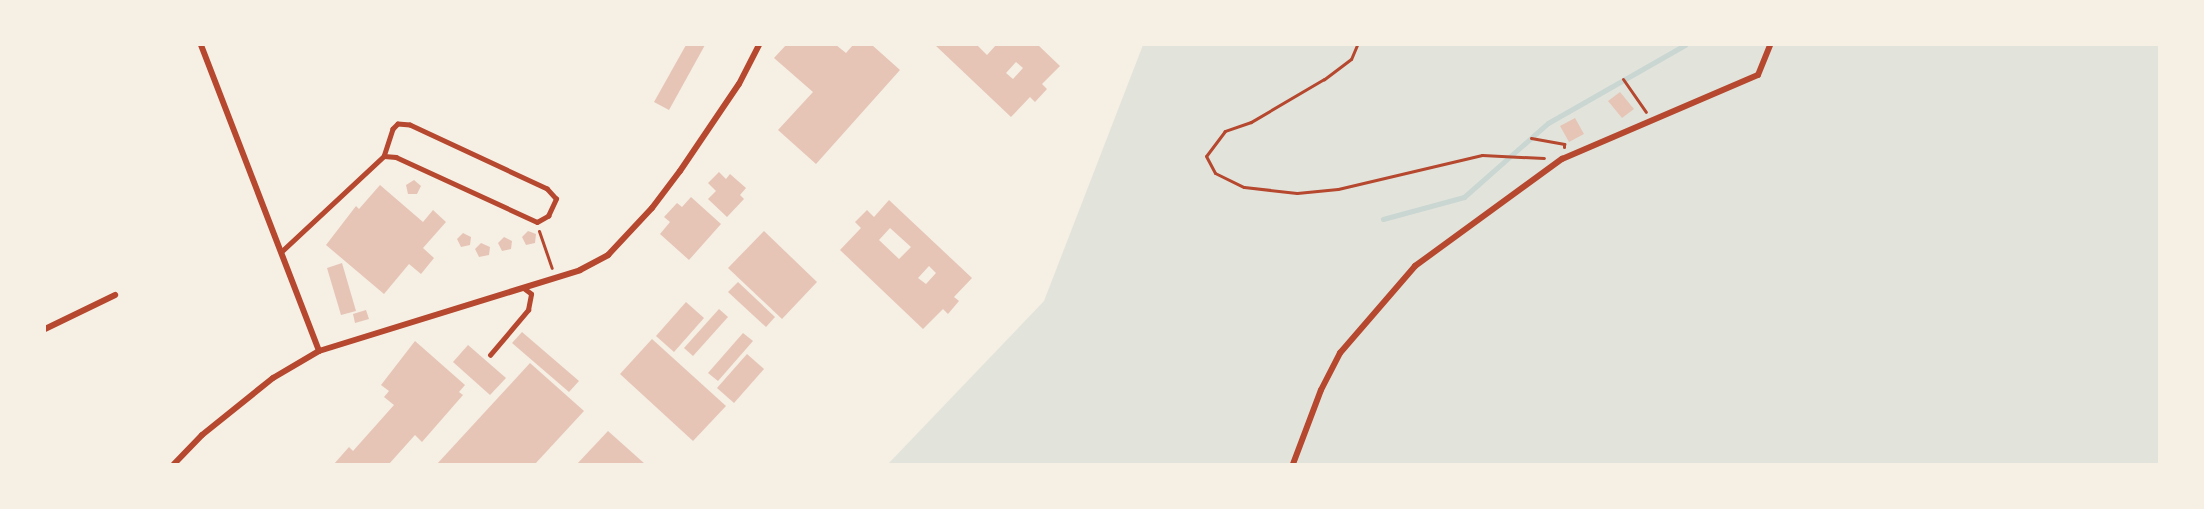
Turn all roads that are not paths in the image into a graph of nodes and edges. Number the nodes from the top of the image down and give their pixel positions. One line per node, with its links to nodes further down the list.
1 (201, 45): 5 (street)
2 (759, 45): 6 (street)
3 (1770, 45): 12 (street)
4 (384, 156): 4 (lane); 5 (lane)
5 (280, 252): 9 (street)
6 (523, 288): 9 (street); 10 (lane)
7 (115, 295): 8 (street)
8 (45, 329)
9 (319, 351): 11 (street)
10 (490, 355)
11 (174, 464)
12 (1293, 464)

